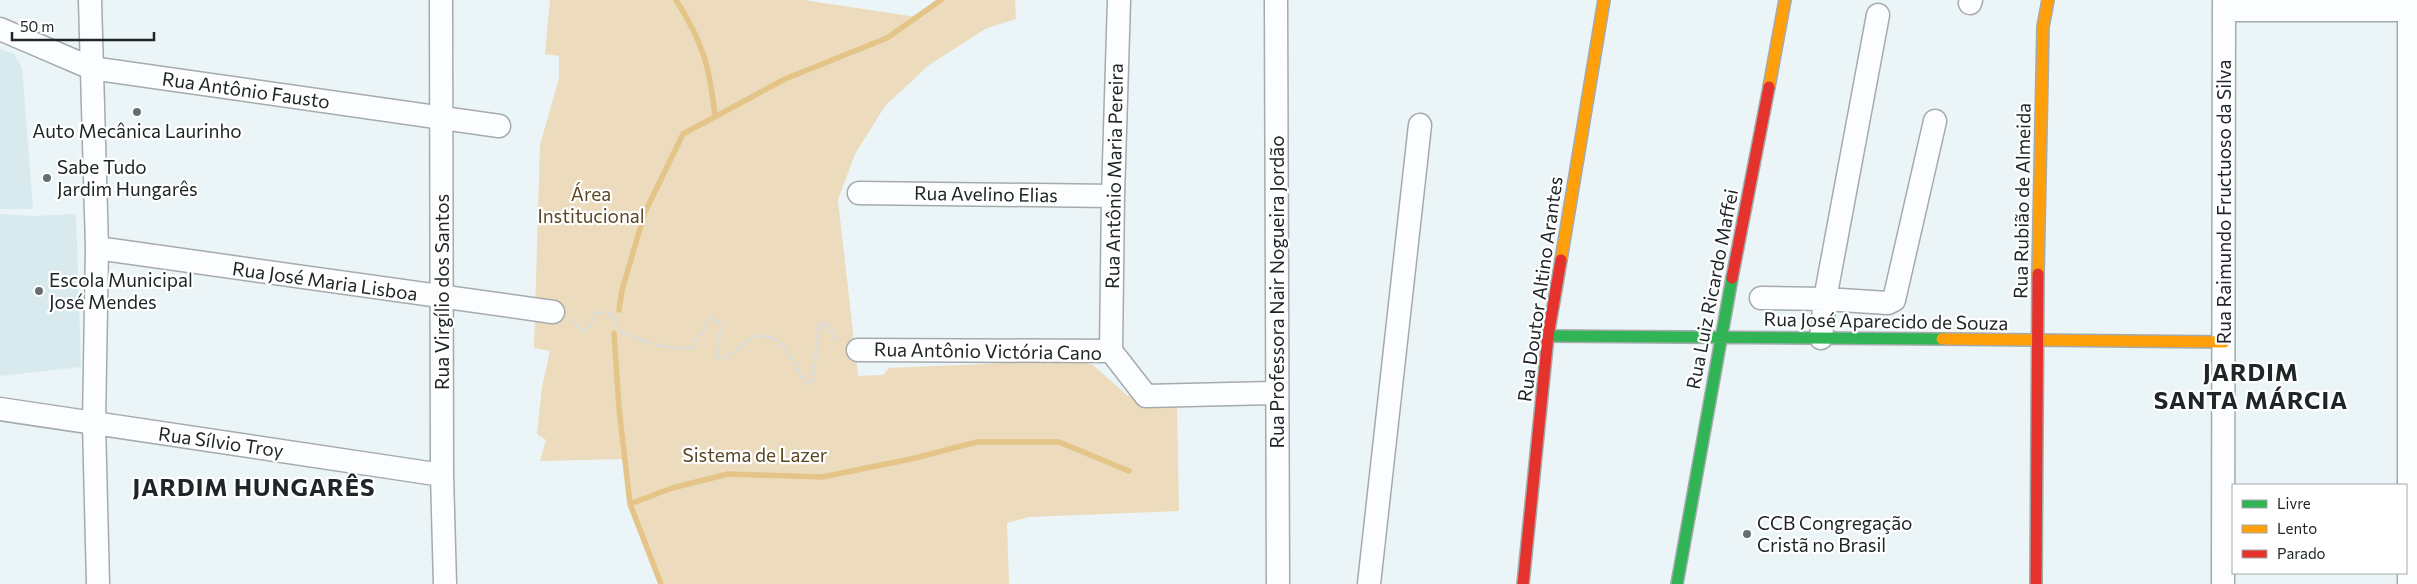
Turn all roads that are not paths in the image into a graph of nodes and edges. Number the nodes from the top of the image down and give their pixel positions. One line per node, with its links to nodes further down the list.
1 (90, 0): 12 (street)
2 (441, 0): 13 (street, Rua Virgílio dos Santos)
3 (1119, 0): 18 (street, Rua Antônio Maria Pereira)
4 (1276, 0): 31 (street, Rua Professora Nair Nogueira Jordão)
5 (1604, 0): 24 (street, Rua Doutor Altino Arantes)
6 (1785, 0): 25 (street, Rua Luiz Ricardo Maffei)
7 (2048, 0): 27 (street, Rua Rubião de Almeida)
8 (2224, 5): 9 (street); 28 (street, Rua Raimundo Fructuoso da Silva)
9 (2412, 7): 43 (street)
10 (1878, 15): 22 (street)
11 (0, 29): 12 (street, Rua Antônio Fausto)
12 (90, 68): 13 (street, Rua Antônio Fausto); 19 (street)
13 (442, 119): 16 (street, Rua Antônio Fausto); 20 (street, Rua Virgílio dos Santos)
14 (1935, 121): 22 (street)
15 (1420, 125): 38 (street)
16 (499, 126)
17 (858, 193): 18 (street, Rua Avelino Elias)
18 (1113, 196): 30 (street, Rua Antônio Maria Pereira)
19 (97, 248): 20 (street, Rua José Maria Lisboa); 33 (street)
20 (442, 298): 23 (street, Rua José Maria Lisboa); 34 (street, Rua Virgílio dos Santos)
21 (1761, 298): 22 (street)
22 (1825, 299): 26 (street)
23 (553, 312)
24 (1548, 336): 25 (street, Rua José Aparecido de Souza); 39 (street, Rua Doutor Altino Arantes)
25 (1720, 338): 26 (street, Rua José Aparecido de Souza); 40 (street, Rua Luiz Ricardo Maffei)
26 (1821, 338): 27 (street, Rua José Aparecido de Souza)
27 (2037, 340): 28 (street, Rua José Aparecido de Souza); 41 (street, Rua Rubião de Almeida)
28 (2224, 342): 42 (street, Rua Raimundo Fructuoso da Silva)
29 (850, 349): 30 (street, Rua Antônio Victória Cano)
30 (1111, 351): 31 (street, Rua Antônio Victória Cano)
31 (1277, 392): 37 (street, Rua Professora Nair Nogueira Jordão)
32 (0, 410): 33 (street, Rua Sílvio Troy)
33 (94, 423): 34 (street, Rua Sílvio Troy); 35 (street)
34 (442, 475): 36 (street, Rua Virgílio dos Santos)
35 (98, 584)
36 (445, 584)
37 (1278, 584)
38 (1369, 584)
39 (1522, 584)
40 (1678, 584)
41 (2036, 584)
42 (2223, 584)
43 (2409, 584)

